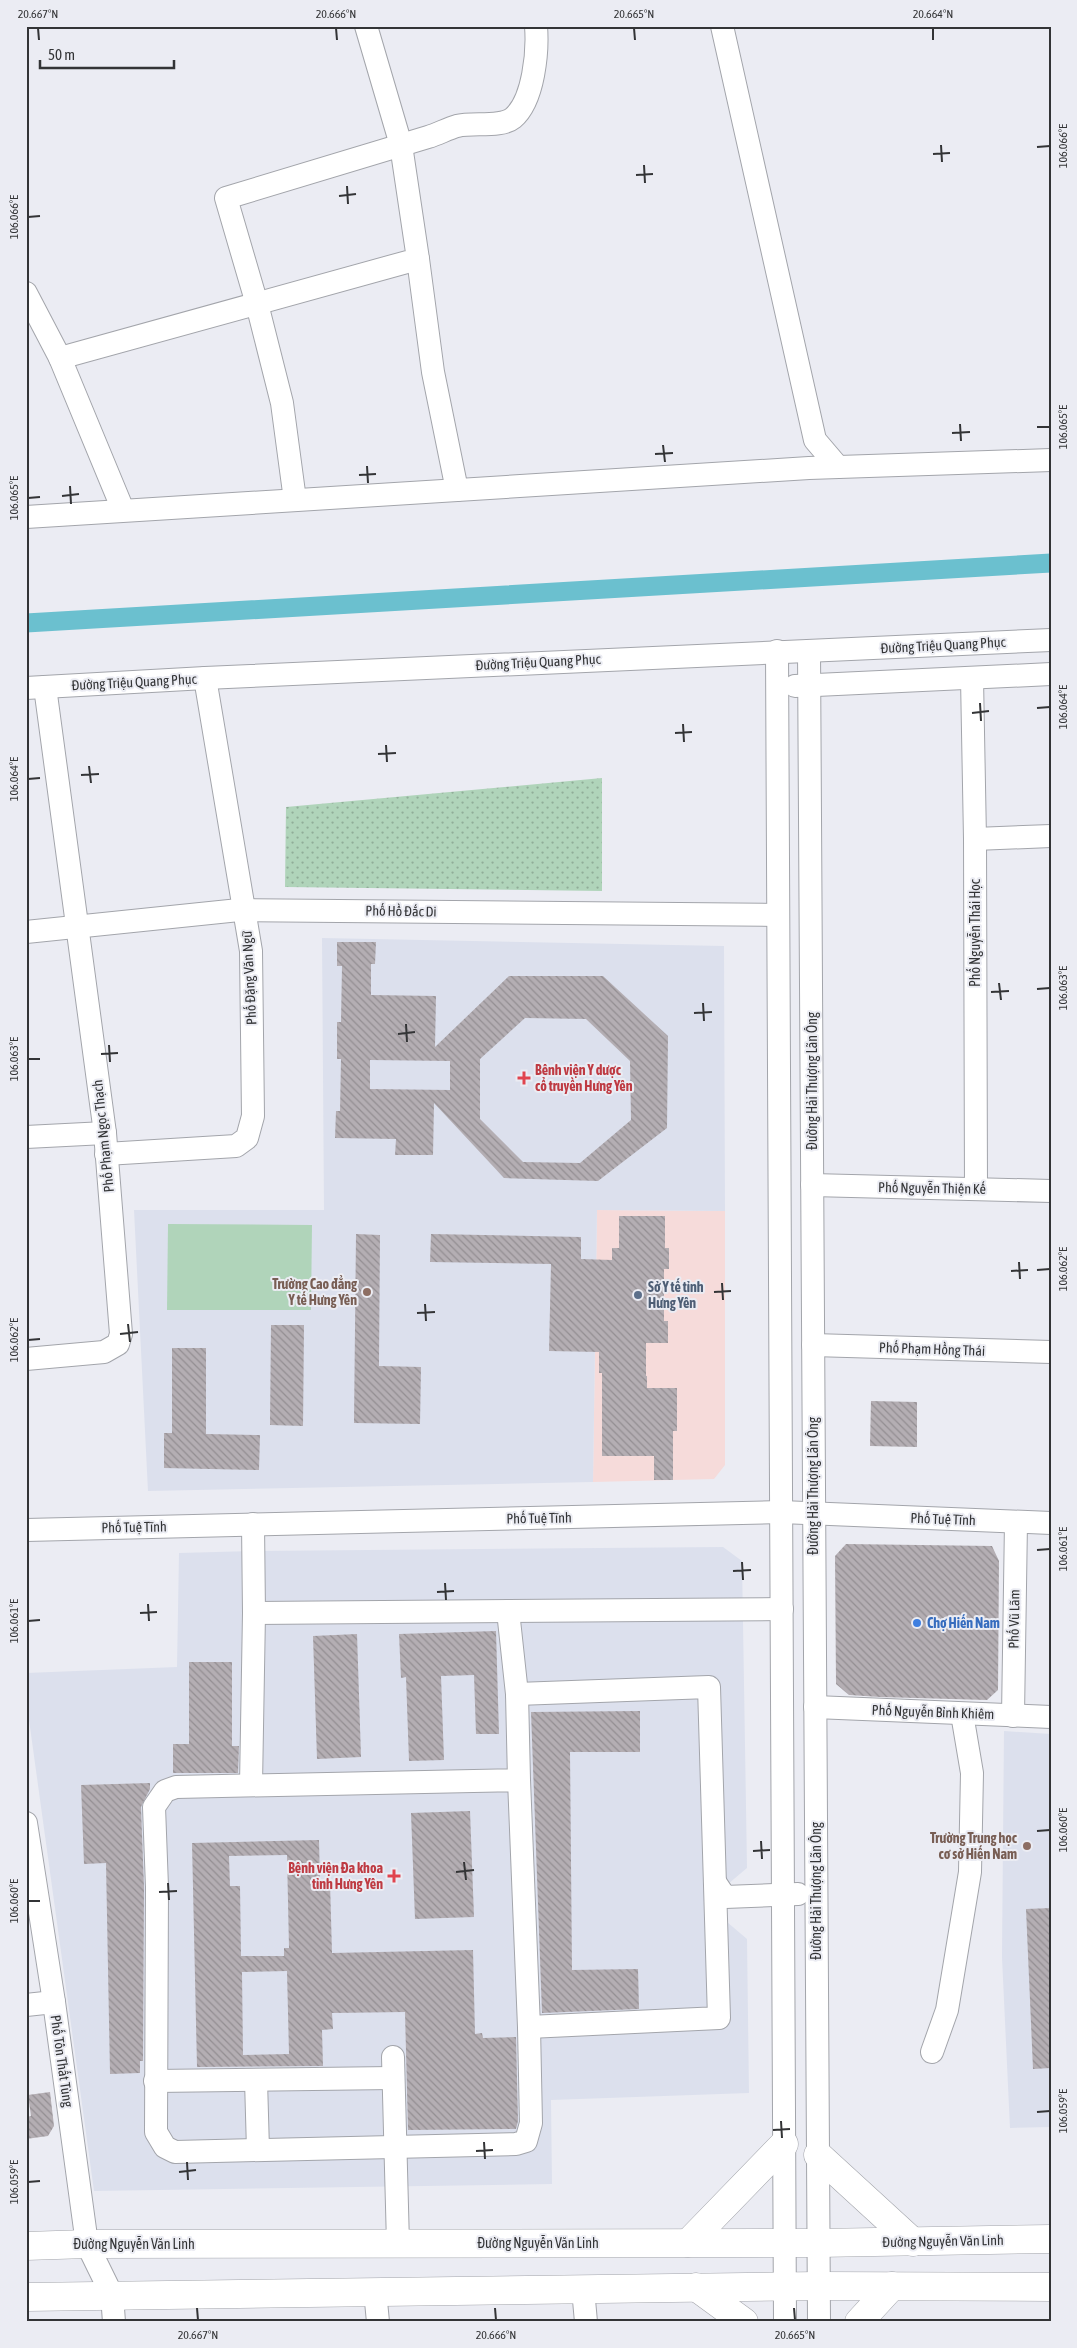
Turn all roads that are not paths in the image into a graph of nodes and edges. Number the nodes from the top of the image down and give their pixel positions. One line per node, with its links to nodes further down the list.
1 (366, 26): 4 (street)
2 (536, 26): 4 (street)
3 (722, 26): 10 (street)
4 (401, 145): 5 (street); 7 (street)
5 (418, 259): 7 (street); 11 (street)
6 (26, 293): 8 (street)
7 (257, 304): 8 (street); 12 (street)
8 (60, 358): 13 (street)
9 (1051, 460): 10 (street)
10 (838, 467): 11 (street)
11 (457, 490): 12 (street)
12 (295, 500): 13 (street)
13 (123, 510): 14 (street)
14 (26, 517)
15 (1051, 640): 17 (street, Đường Triệu Quang Phục)
16 (777, 651): 17 (street, Đường Triệu Quang Phục); 19 (street, Đường Triệu Quang Phục); 23 (street)
17 (809, 651): 21 (street, Đường Hải Thượng Lãn Ông)
18 (1051, 674): 20 (street)
19 (205, 678): 22 (street, Đường Triệu Quang Phục); 26 (street, Phố Đặng Văn Ngữ)
20 (972, 678): 21 (street); 25 (street, Phố Nguyễn Thái Học)
21 (809, 686): 23 (street); 31 (street, Đường Hải Thượng Lãn Ông)
22 (36, 687): 28 (street, Phố Phạm Ngọc Thạch)
23 (777, 687): 27 (street)
24 (1051, 836): 25 (street)
25 (975, 839): 35 (street, Phố Nguyễn Thái Học)
26 (244, 910): 27 (street, Phố Hồ Đắc Di); 28 (street, Phố Hồ Đắc Di); 33 (street, Phố Đặng Văn Ngữ)
27 (778, 915): 30 (street)
28 (77, 927): 29 (street, Phố Hồ Đắc Di); 33 (street, Phố Phạm Ngọc Thạch)
29 (26, 932)
30 (778, 1058): 31 (street); 40 (street)
31 (812, 1058): 34 (street, Đường Hải Thượng Lãn Ông)
32 (26, 1138): 33 (street, Phố Đặng Văn Ngữ)
33 (106, 1144): 39 (street, Phố Phạm Ngọc Thạch)
34 (812, 1185): 35 (street, Phố Nguyễn Thiện Kế); 37 (street, Đường Hải Thượng Lãn Ông)
35 (976, 1189): 36 (street, Phố Nguyễn Thiện Kế)
36 (1051, 1190)
37 (813, 1345): 38 (street, Phố Phạm Hồng Thái); 41 (street, Đường Hải Thượng Lãn Ông)
38 (1051, 1352)
39 (26, 1358)
40 (781, 1512): 41 (street, Phố Tuệ Tĩnh); 44 (street, Phố Tuệ Tĩnh); 46 (street)
41 (813, 1513): 42 (street, Phố Tuệ Tĩnh); 50 (street, Đường Hải Thượng Lãn Ông)
42 (1016, 1522): 43 (street, Phố Tuệ Tĩnh); 52 (street, Phố Vũ Lãm)
43 (1051, 1523)
44 (253, 1524): 45 (street, Phố Tuệ Tĩnh); 48 (street)
45 (26, 1530)
46 (782, 1609): 47 (street); 59 (street)
47 (508, 1611): 48 (street); 49 (street)
48 (254, 1613): 55 (street)
49 (517, 1694): 54 (street); 57 (street)
50 (815, 1707): 51 (street, Phố Nguyễn Bỉnh Khiêm); 58 (street, Đường Hải Thượng Lãn Ông)
51 (962, 1714): 52 (street, Phố Nguyễn Bỉnh Khiêm); 63 (street)
52 (1013, 1716): 53 (street, Phố Nguyễn Bỉnh Khiêm)
53 (1051, 1717)
54 (518, 1780): 55 (street); 62 (street)
55 (251, 1785): 65 (street)
56 (26, 1823): 60 (street, Phố Tôn Thất Tùng)
57 (715, 1882): 59 (street); 62 (street)
58 (816, 1893): 59 (street); 69 (street, Đường Hải Thượng Lãn Ông)
59 (783, 1895): 66 (street)
60 (54, 2002): 61 (street); 75 (street, Phố Tôn Thất Tùng)
61 (26, 2005)
62 (529, 2027): 67 (street)
63 (932, 2052)
64 (256, 2080): 65 (street); 67 (street); 68 (street)
65 (156, 2082): 68 (street)
66 (784, 2144): 72 (highway); 73 (street)
67 (395, 2147): 68 (street); 76 (street)
68 (258, 2150)
69 (818, 2155): 71 (highway); 74 (street, Đường Hải Thượng Lãn Ông)
70 (1051, 2239): 71 (highway, Đường Nguyễn Văn Linh)
71 (913, 2242): 74 (highway, Đường Nguyễn Văn Linh)
72 (688, 2243): 73 (highway, Đường Nguyễn Văn Linh); 76 (highway, Đường Nguyễn Văn Linh)
73 (784, 2243): 74 (highway, Đường Nguyễn Văn Linh); 78 (street)
74 (818, 2243): 79 (street, Đường Hải Thượng Lãn Ông)
75 (87, 2244): 76 (highway, Đường Nguyễn Văn Linh); 77 (highway, Đường Nguyễn Văn Linh); 85 (street, Phố Tôn Thất Tùng)
76 (398, 2244)
77 (26, 2246)
78 (784, 2286): 79 (highway); 81 (highway); 91 (street)
79 (819, 2286): 80 (highway); 92 (street, Đường Hải Thượng Lãn Ông)
80 (892, 2286): 82 (highway); 93 (highway)
81 (696, 2287): 83 (highway); 90 (highway)
82 (1051, 2287)
83 (583, 2289): 84 (highway); 89 (street)
84 (375, 2291): 85 (highway); 88 (street)
85 (112, 2295): 86 (highway); 87 (street)
86 (26, 2297)
87 (114, 2322)
88 (378, 2322)
89 (586, 2322)
90 (744, 2322)
91 (785, 2322)
92 (819, 2322)
93 (859, 2322)

